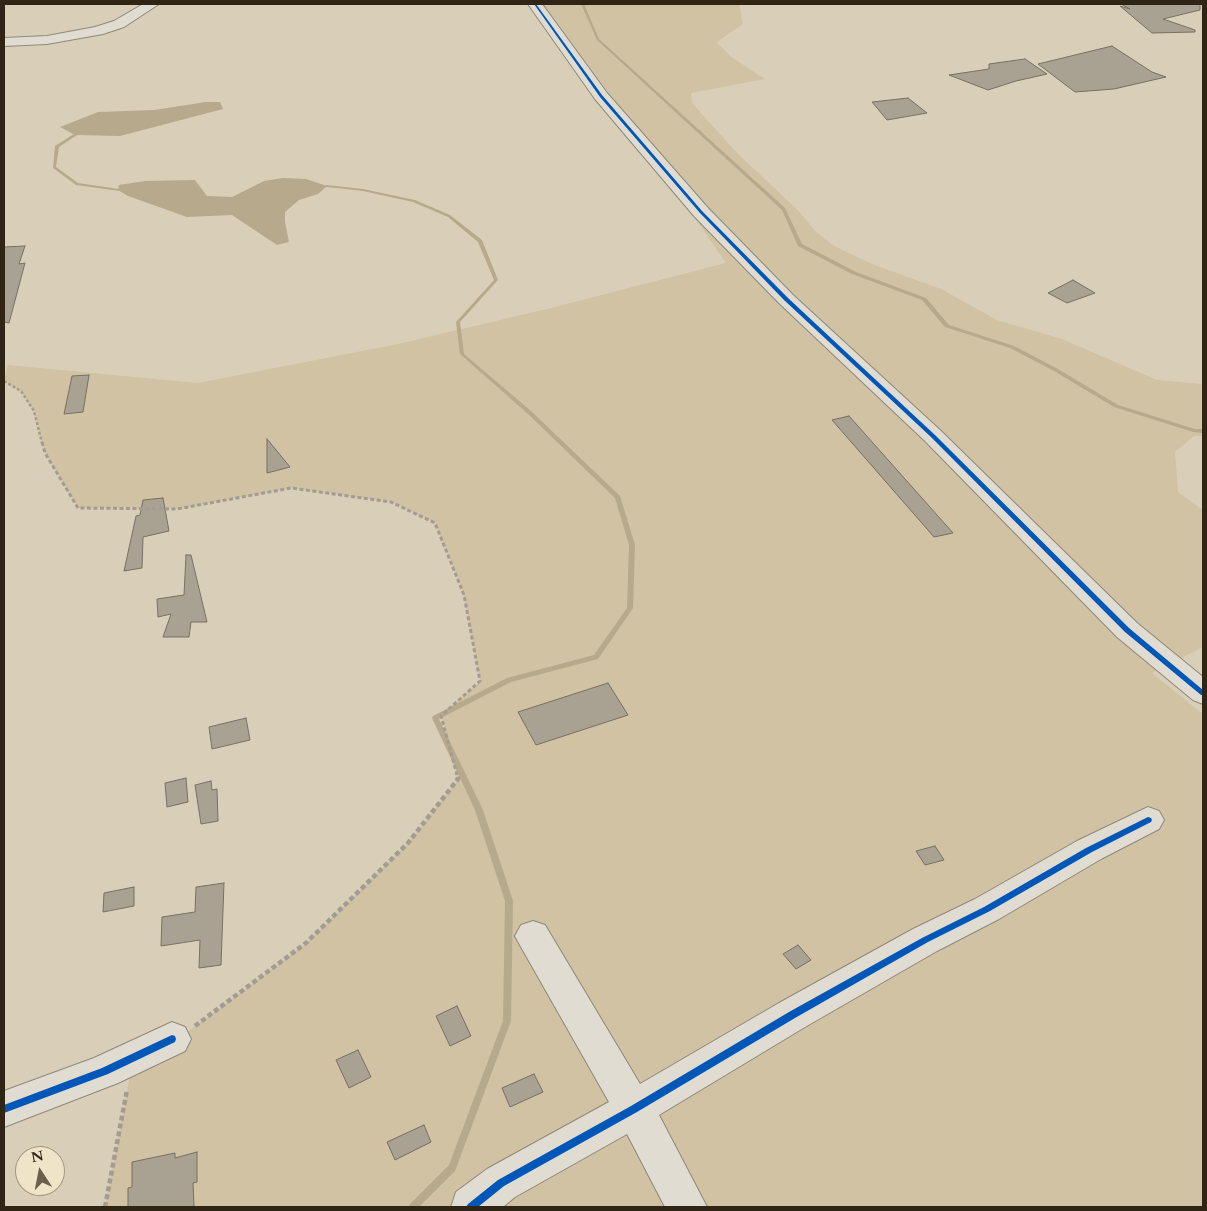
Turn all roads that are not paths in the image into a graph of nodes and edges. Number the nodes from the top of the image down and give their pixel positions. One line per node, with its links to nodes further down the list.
1 (152, 4): 3 (street)
2 (535, 4): 6 (street)
3 (47, 40): 4 (street); 5 (street)
4 (4, 42)
5 (4, 54)
6 (1203, 694)
7 (1148, 820): 11 (street)
8 (533, 936): 11 (street)
9 (183, 1033): 10 (street)
10 (4, 1109)
11 (634, 1109): 12 (street); 13 (street)
12 (471, 1207)
13 (687, 1207)

